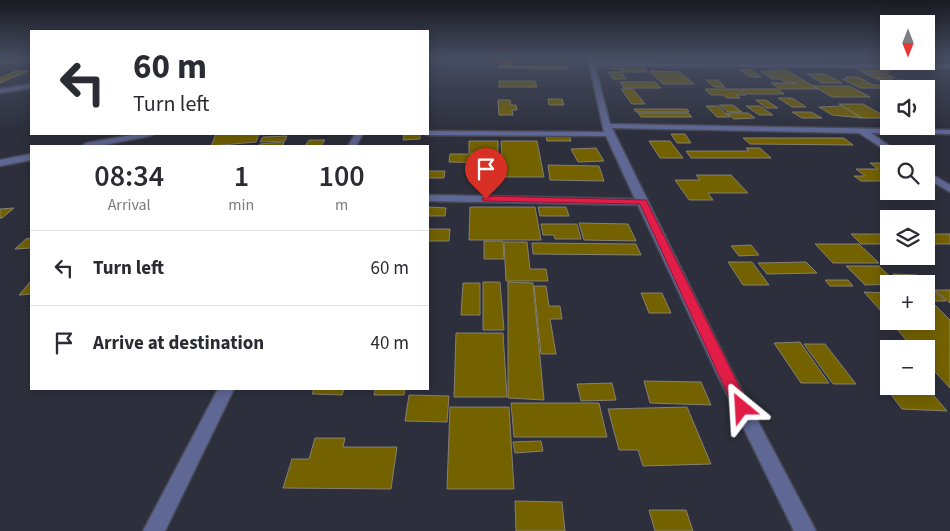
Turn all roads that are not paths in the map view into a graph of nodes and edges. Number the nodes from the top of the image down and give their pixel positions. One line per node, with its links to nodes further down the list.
1 (596, 82): 4 (street)
2 (30, 86): 3 (street)
3 (0, 91)
4 (608, 130): 5 (street); 7 (street); 16 (street)
5 (862, 131): 6 (street); 10 (street)
6 (950, 132)
7 (429, 133)
8 (145, 135): 9 (street)
9 (91, 145)
10 (883, 145)
11 (30, 157): 12 (street)
12 (0, 163)
13 (935, 180): 14 (street)
14 (950, 189)
15 (429, 198): 16 (street)
16 (643, 202): 19 (street)
17 (225, 390): 18 (street)
18 (154, 531)
19 (805, 531)

